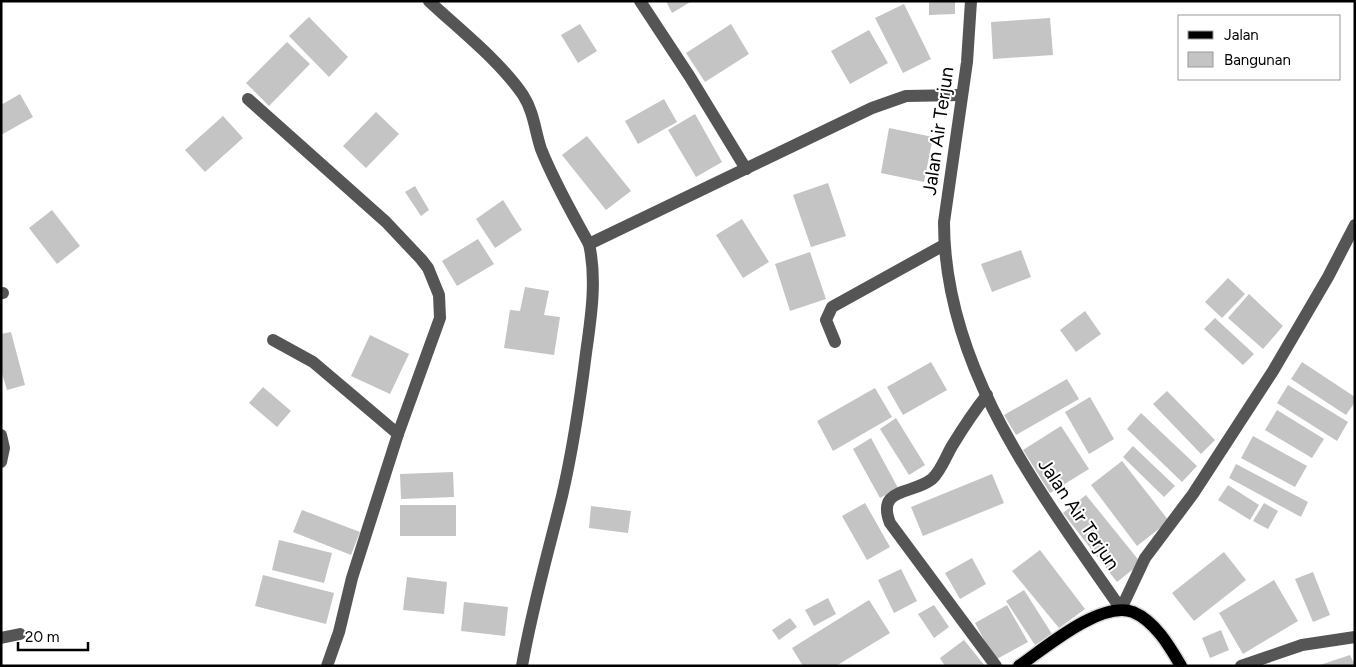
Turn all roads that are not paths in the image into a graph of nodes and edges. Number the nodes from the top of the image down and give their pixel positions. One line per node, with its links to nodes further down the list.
1 (429, 1): 9 (street)
2 (640, 1): 6 (street)
3 (970, 1): 4 (street, Jalan Air Terjun)
4 (961, 95): 6 (street); 10 (street, Jalan Air Terjun)
5 (248, 99): 14 (street)
6 (746, 168): 9 (street)
7 (1355, 225): 8 (street, Jalan Air Terjun)
8 (1351, 242): 17 (street, Jalan Air Terjun)
9 (589, 244): 22 (street)
10 (944, 245): 12 (street); 13 (street, Jalan Air Terjun)
11 (273, 340): 14 (street)
12 (835, 342)
13 (986, 395): 17 (street, Jalan Air Terjun); 23 (street)
14 (398, 434): 21 (street)
15 (1, 435): 16 (street)
16 (1, 462)
17 (1121, 609): 24 (main road); 25 (main road)
18 (20, 634): 20 (street)
19 (1355, 637): 26 (street)
20 (1, 638)
21 (327, 666)
22 (522, 666)
23 (996, 666)
24 (1019, 666)
25 (1181, 666)
26 (1241, 666)

